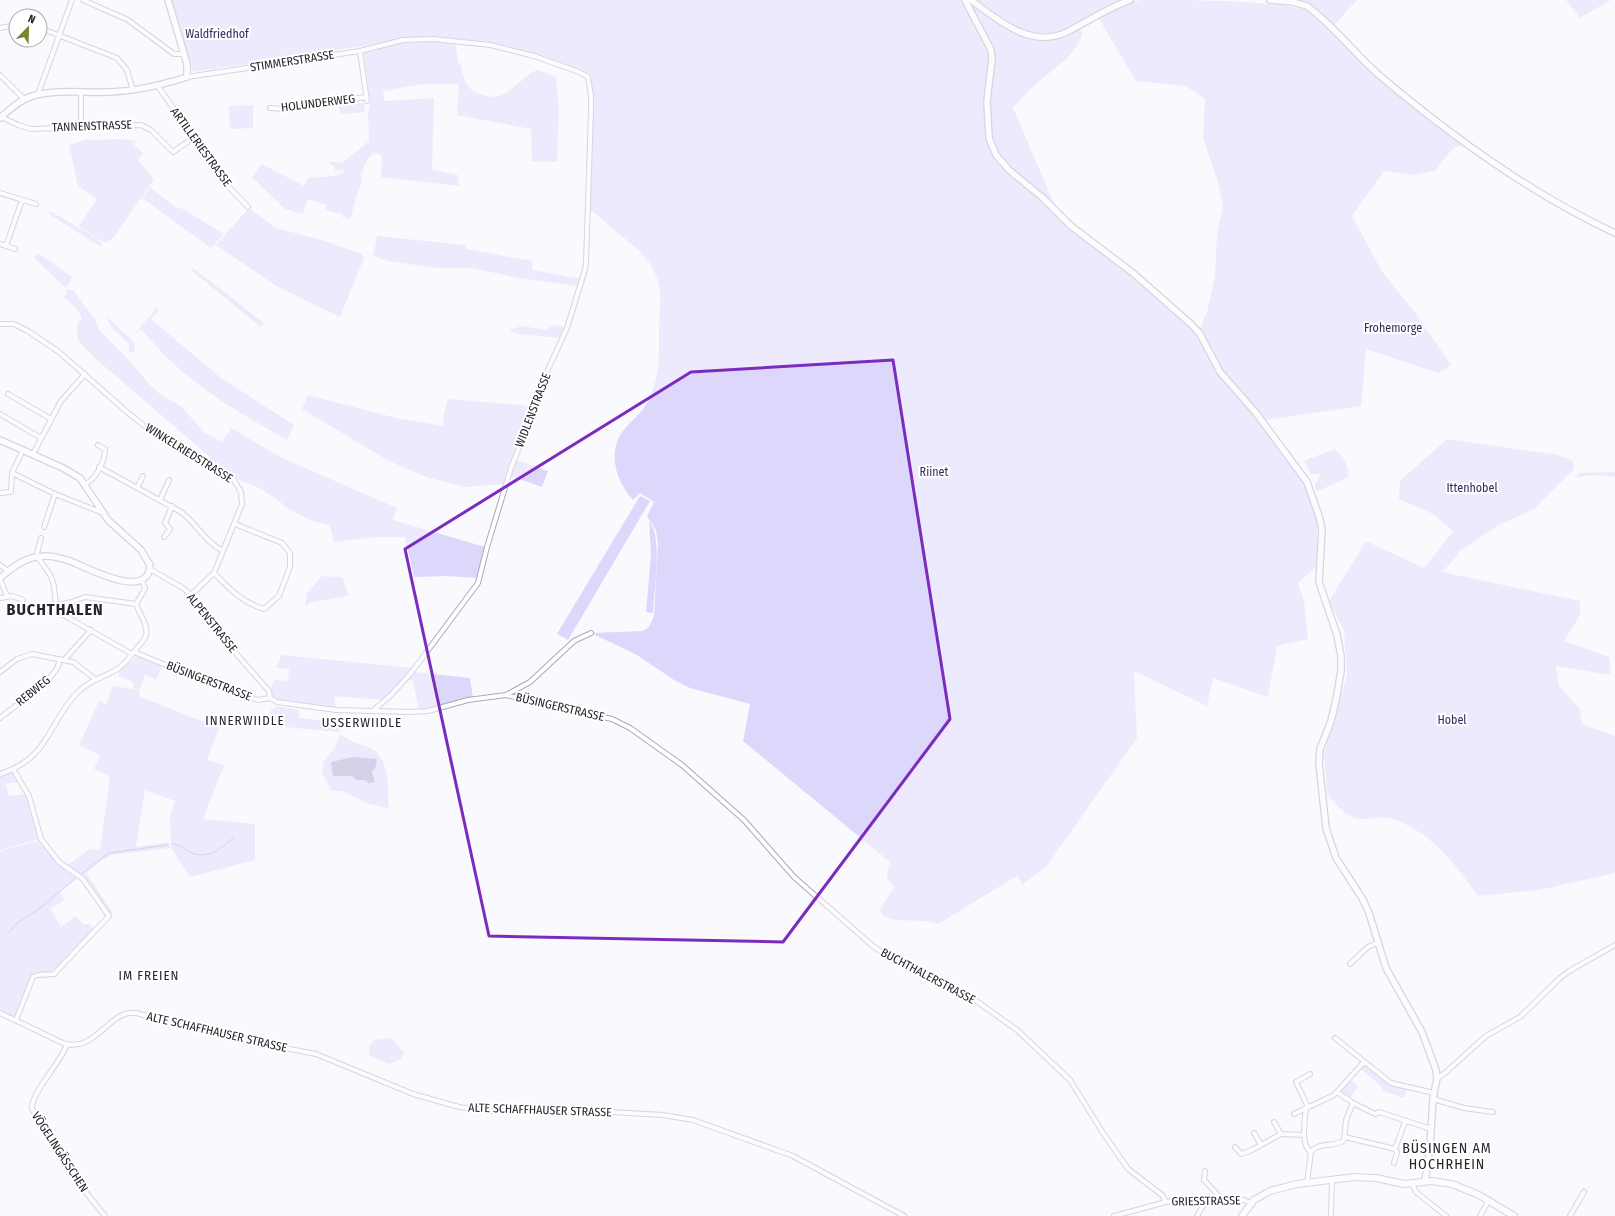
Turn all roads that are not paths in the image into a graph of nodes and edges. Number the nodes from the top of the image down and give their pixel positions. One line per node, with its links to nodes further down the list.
1 (72, 0): 8 (street)
2 (83, 0): 10 (street)
3 (168, 0): 10 (street)
4 (1130, 0): 6 (street)
5 (1270, 0): 27 (street)
6 (968, 1): 86 (street)
7 (48, 31): 8 (street)
8 (59, 35): 15 (street); 17 (street)
9 (360, 51): 12 (street, STIMMERSTRASSE); 13 (street, STIMMERSTRASSE); 19 (street, HOLUNDERWEG)
10 (184, 54): 13 (street)
11 (0, 75): 18 (street)
12 (587, 75): 81 (street, WIDLENSTRASSE)
13 (187, 77): 14 (street, STIMMERSTRASSE)
14 (157, 85): 15 (street, STIMMERSTRASSE); 22 (street, ARTILLERIESTRASSE)
15 (133, 90): 16 (street, STIMMERSTRASSE)
16 (81, 92): 17 (street, STIMMERSTRASSE); 21 (street)
17 (38, 94): 18 (street, STIMMERSTRASSE)
18 (25, 100): 20 (street, STIMMERSTRASSE)
19 (270, 108)
20 (1, 116): 21 (street, TANNENSTRASSE)
21 (81, 126): 22 (street, TANNENSTRASSE)
22 (194, 138): 26 (street, ARTILLERIESTRASSE)
23 (0, 193): 24 (street)
24 (22, 200): 25 (street); 29 (street)
25 (36, 204)
26 (248, 207)
27 (1615, 233)
28 (0, 244): 29 (street)
29 (6, 246): 30 (street)
30 (14, 249)
31 (0, 324): 32 (street, WINKELRIEDSTRASSE)
32 (85, 374): 35 (street); 52 (street, WINKELRIEDSTRASSE)
33 (8, 394): 35 (street)
34 (0, 414): 36 (street)
35 (51, 419): 36 (street)
36 (41, 438): 40 (street)
37 (0, 440): 39 (street)
38 (98, 445): 41 (street)
39 (23, 450): 40 (street); 42 (street)
40 (33, 454): 45 (street)
41 (99, 468): 45 (street); 46 (street)
42 (12, 474): 47 (street); 48 (street)
43 (143, 476): 46 (street)
44 (169, 480): 49 (street)
45 (86, 484): 51 (street)
46 (137, 488): 49 (street)
47 (0, 493)
48 (55, 494): 51 (street); 53 (street)
49 (160, 500): 50 (street)
50 (172, 506): 55 (street); 56 (street)
51 (103, 514): 59 (street)
52 (234, 524): 56 (street, WINKELRIEDSTRASSE); 61 (street)
53 (44, 527)
54 (41, 538): 57 (street)
55 (164, 538)
56 (223, 551): 61 (street, WINKELRIEDSTRASSE)
57 (37, 557): 60 (street); 63 (street); 69 (street)
58 (0, 565): 60 (street)
59 (150, 569): 63 (street); 64 (street, ALPENSTRASSE)
60 (8, 572): 62 (street)
61 (214, 573): 64 (street, WINKELRIEDSTRASSE)
62 (0, 579): 65 (street)
63 (142, 579): 68 (street)
64 (192, 595): 80 (street, ALPENSTRASSE)
65 (7, 596): 66 (street); 67 (street)
66 (0, 598)
67 (23, 600)
68 (136, 604): 69 (street); 74 (street)
69 (55, 605): 71 (street)
70 (43, 607): 71 (street, BÜSINGERSTRASSE)
71 (58, 612): 72 (street, BÜSINGERSTRASSE)
72 (91, 630): 74 (street, BÜSINGERSTRASSE); 75 (street)
73 (591, 633): 79 (street)
74 (133, 653): 78 (street); 80 (street, BÜSINGERSTRASSE)
75 (65, 659): 76 (street); 78 (street)
76 (59, 661): 77 (street); 82 (street, REBWEG)
77 (0, 672)
78 (95, 679): 83 (street)
79 (506, 695): 81 (street, BÜSINGERSTRASSE); 85 (street, BÜSINGERSTRASSE)
80 (270, 698): 81 (street, BÜSINGERSTRASSE)
81 (375, 710)
82 (0, 718)
83 (13, 769): 84 (street); 90 (street)
84 (0, 774)
85 (794, 877): 122 (street, BUCHTHALERSTRASSE)
86 (1377, 943): 88 (street); 95 (street)
87 (1615, 945): 95 (street)
88 (1350, 964)
89 (0, 1013): 90 (street)
90 (16, 1020): 92 (street)
91 (1335, 1038): 93 (street)
92 (67, 1044): 125 (street, VÖGELINGÄSSCHEN); 126 (street, ALTE SCHAFFHAUSER STRASSE)
93 (1364, 1062): 96 (street); 97 (street)
94 (1310, 1074): 99 (street)
95 (1437, 1078): 97 (street)
96 (1337, 1092): 98 (street); 99 (street)
97 (1433, 1096): 100 (street); 104 (street)
98 (1353, 1103): 103 (street); 108 (street)
99 (1307, 1108): 101 (street); 107 (street)
100 (1493, 1112)
101 (1294, 1114)
102 (1274, 1122): 106 (street)
103 (1405, 1122): 104 (street); 111 (street)
104 (1431, 1129): 116 (street)
105 (1254, 1133): 109 (street)
106 (1281, 1134): 107 (street); 109 (street)
107 (1304, 1135): 112 (street)
108 (1345, 1137): 111 (street); 112 (street)
109 (1261, 1145): 110 (street)
110 (1235, 1147)
111 (1396, 1150): 113 (street)
112 (1311, 1152): 117 (street)
113 (1394, 1163)
114 (1205, 1171): 121 (street)
115 (1332, 1179): 117 (main road); 118 (main road); 130 (street)
116 (1425, 1181): 118 (main road); 120 (main road)
117 (1307, 1183): 123 (main road)
118 (1412, 1184): 131 (street)
119 (1584, 1192): 134 (street)
120 (1489, 1200): 132 (street); 133 (main road)
121 (1220, 1201): 122 (street, GRIESSTRASSE); 123 (street, GRIESSTRASSE)
122 (1166, 1202): 127 (street, GRIESSTRASSE)
123 (1251, 1203): 129 (main road)
124 (1203, 1206): 128 (street)
125 (105, 1216)
126 (904, 1216)
127 (1114, 1216)
128 (1197, 1216)
129 (1242, 1216)
130 (1331, 1216)
131 (1446, 1216)
132 (1480, 1216)
133 (1514, 1216)
134 (1570, 1216)

